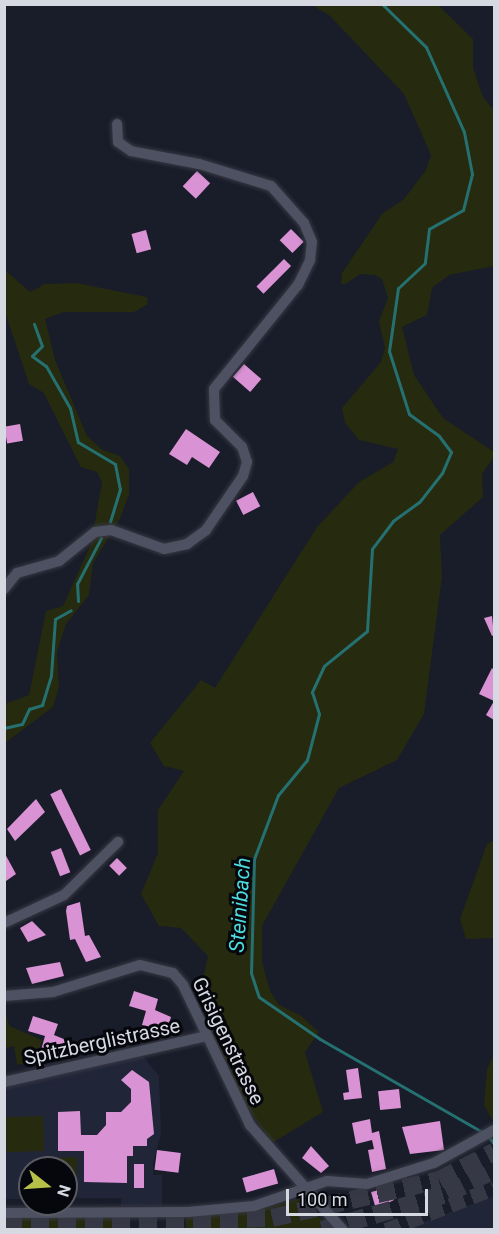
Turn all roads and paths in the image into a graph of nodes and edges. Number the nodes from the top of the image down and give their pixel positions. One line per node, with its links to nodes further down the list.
1 (117, 124): 2 (street)
2 (4, 589)
3 (118, 842): 4 (street)
4 (4, 923)
5 (4, 996): 6 (street, Grisigenstrasse)
6 (207, 1036): 7 (street, Spitzberglistrasse); 9 (street, Grisigenstrasse)
7 (4, 1082)
8 (488, 1134): 9 (street)
9 (306, 1189): 10 (street); 11 (street, Grisigenstrasse)
10 (4, 1213)
11 (342, 1230)

